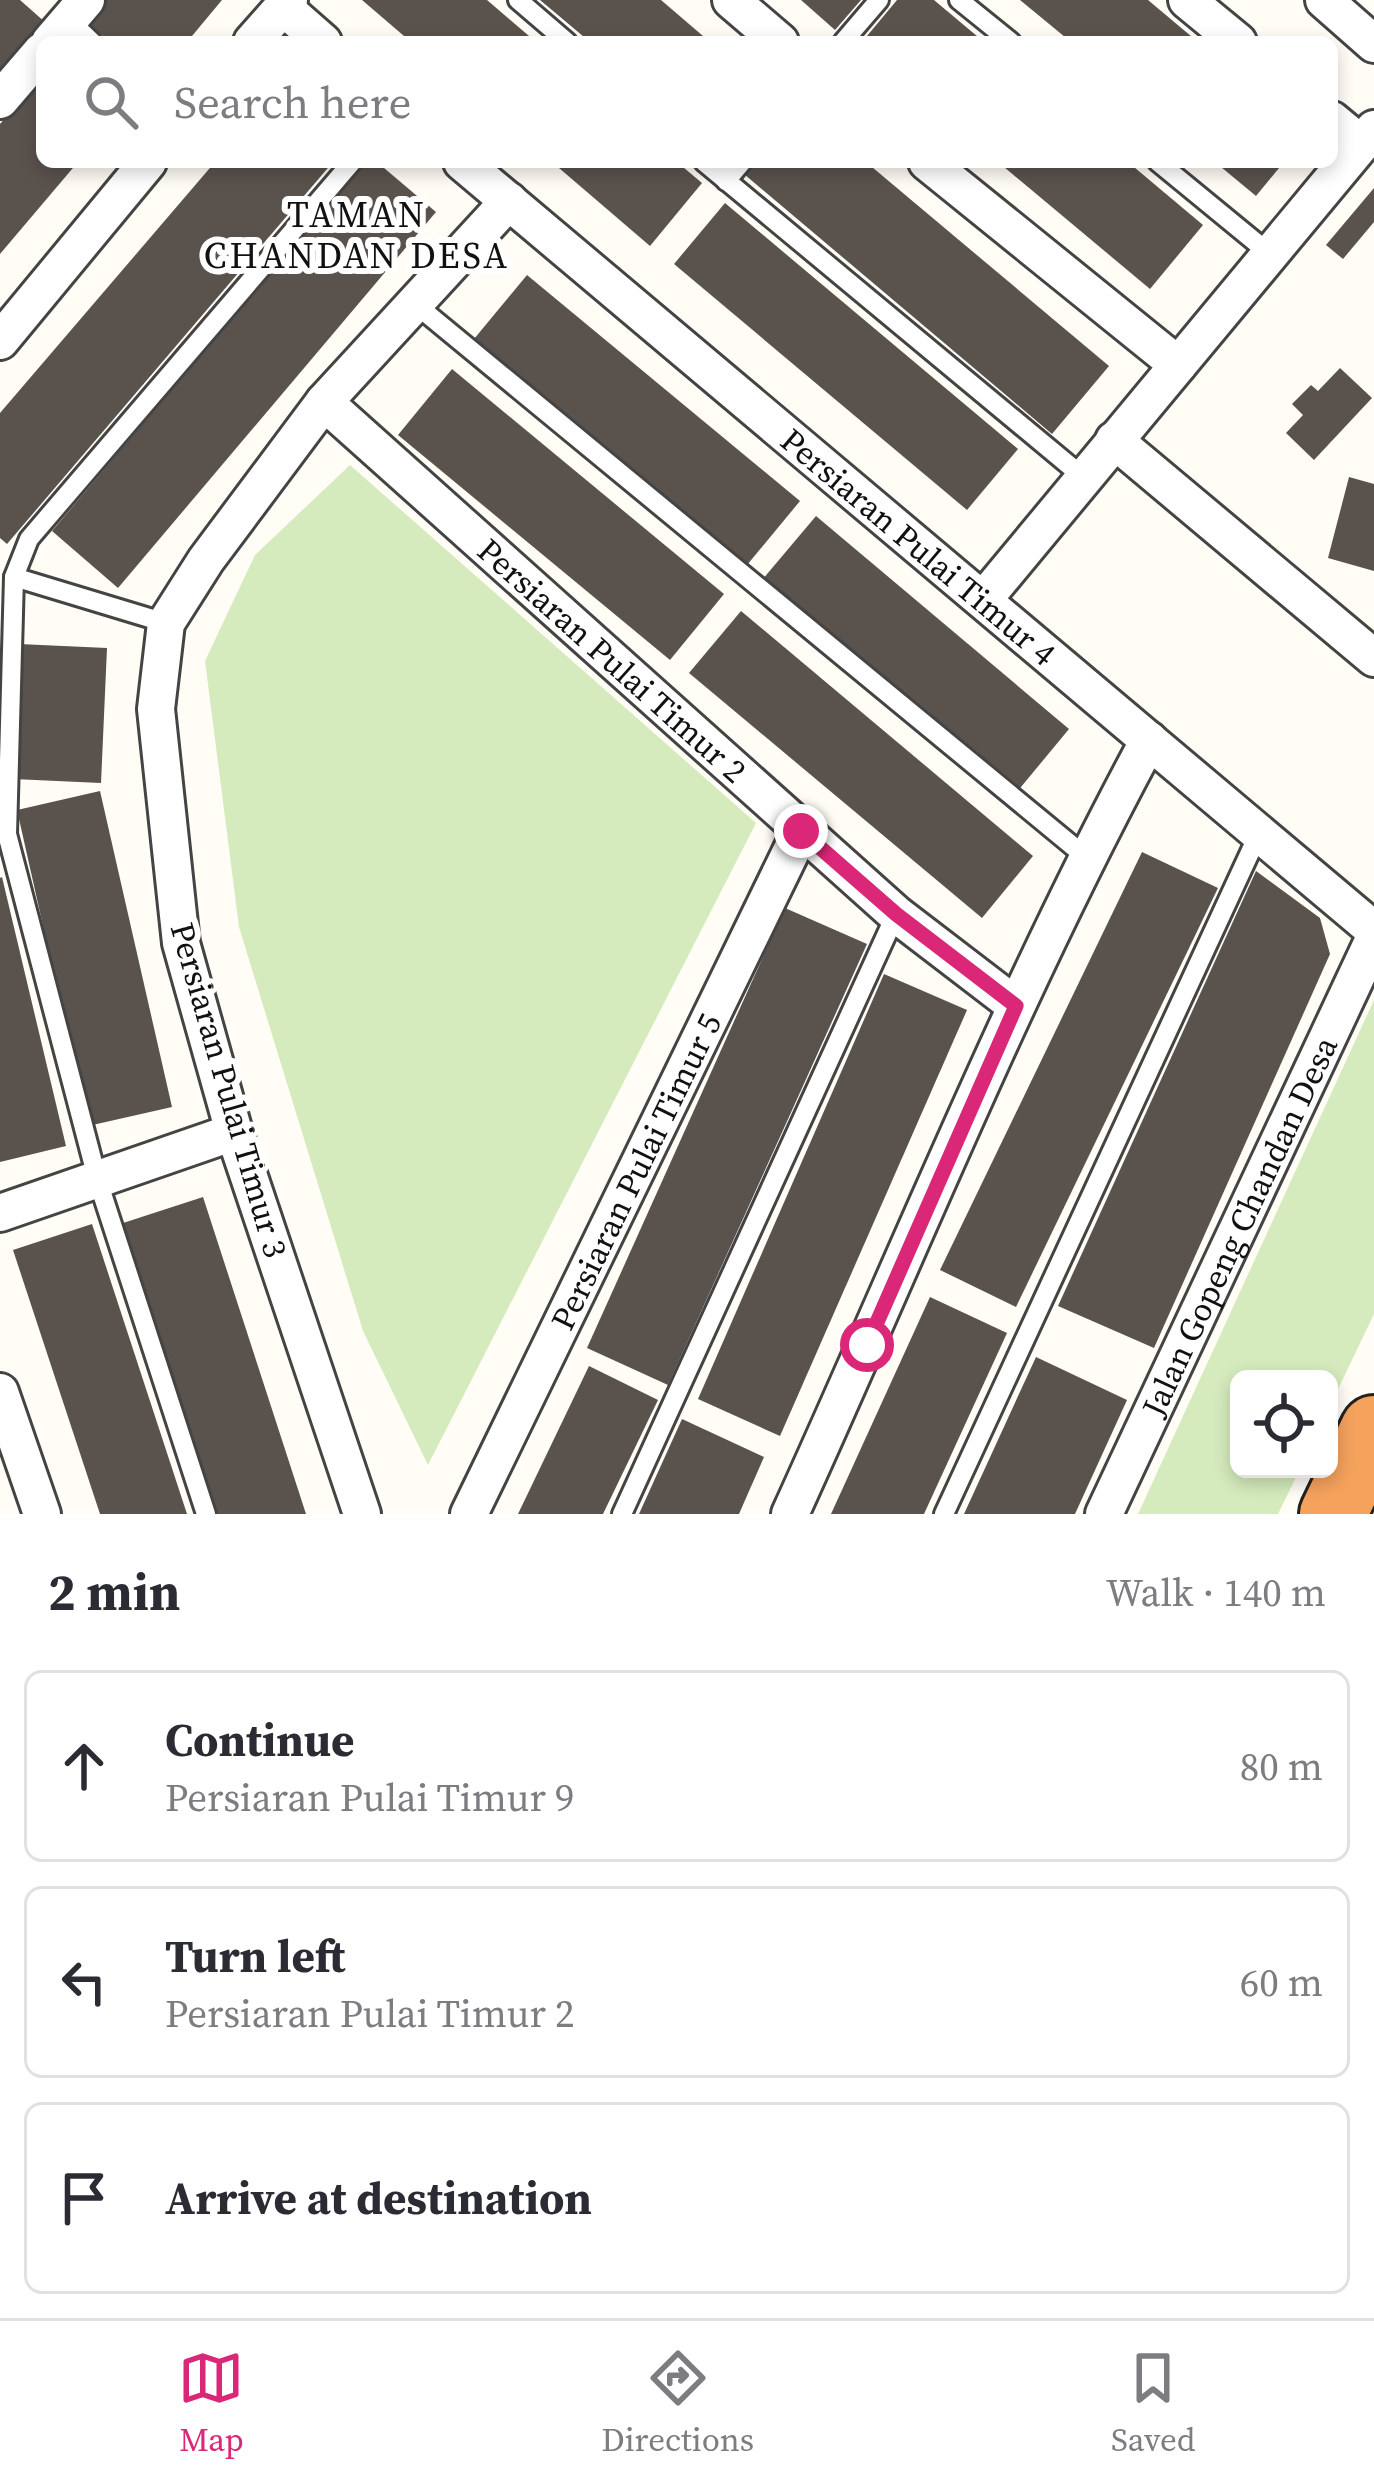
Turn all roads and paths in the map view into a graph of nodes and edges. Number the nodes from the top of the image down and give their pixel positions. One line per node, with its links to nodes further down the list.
1 (518, 0): 10 (lane)
2 (731, 0): 11 (street)
3 (879, 0): 12 (lane)
4 (959, 0): 13 (lane)
5 (1187, 0): 14 (street)
6 (1324, 0): 15 (street)
7 (286, 3): 8 (street); 9 (street)
8 (257, 36)
9 (317, 36)
10 (559, 36)
11 (773, 36)
12 (848, 36)
13 (1004, 36)
14 (1231, 36)
15 (1374, 44)
16 (36, 58): 17 (street)
17 (0, 100)
18 (1338, 123): 19 (street)
19 (1368, 136): 29 (street)
20 (143, 168): 31 (street)
21 (347, 168): 36 (lane)
22 (469, 168): 28 (street, Persiaran Pulai Timur 4)
23 (711, 168): 27 (lane)
24 (737, 168): 27 (lane)
25 (934, 168): 32 (street)
26 (1165, 168): 29 (lane)
27 (726, 181): 35 (lane)
28 (509, 201): 30 (street, Persiaran Pulai Timur 3); 37 (street, Persiaran Pulai Timur 4)
29 (1270, 254): 32 (street)
30 (414, 303): 33 (street, Persiaran Pulai Timur 3); 43 (lane)
31 (0, 341)
32 (1178, 365): 34 (street)
33 (324, 402): 38 (street, Persiaran Pulai Timur 3); 41 (street, Persiaran Pulai Timur 2)
34 (1114, 440): 35 (street); 39 (street)
35 (1082, 476): 37 (street)
36 (14, 577): 38 (lane); 48 (lane)
37 (983, 600): 40 (street, Persiaran Pulai Timur 4)
38 (166, 623): 47 (street, Persiaran Pulai Timur 3)
39 (1374, 658)
40 (1149, 740): 42 (street, Persiaran Pulai Timur 4); 43 (street)
41 (801, 831): 44 (street, Persiaran Pulai Timur 2); 55 (street, Persiaran Pulai Timur 5)
42 (1259, 833): 45 (street, Persiaran Pulai Timur 4); 58 (lane)
43 (1086, 857): 46 (street)
44 (896, 914): 46 (street, Persiaran Pulai Timur 2); 56 (lane)
45 (1374, 935): 59 (street, Jalan Gopeng Chandan Desa)
46 (1016, 1006): 57 (street)
47 (234, 1132): 48 (street); 54 (street, Persiaran Pulai Timur 3)
48 (97, 1178): 49 (street); 53 (lane)
49 (0, 1214)
50 (0, 1392): 52 (street)
51 (1374, 1430): 60 (highway)
52 (42, 1514)
53 (206, 1514)
54 (362, 1514)
55 (469, 1514)
56 (622, 1514)
57 (790, 1514)
58 (944, 1514)
59 (1103, 1514)
60 (1333, 1514)

